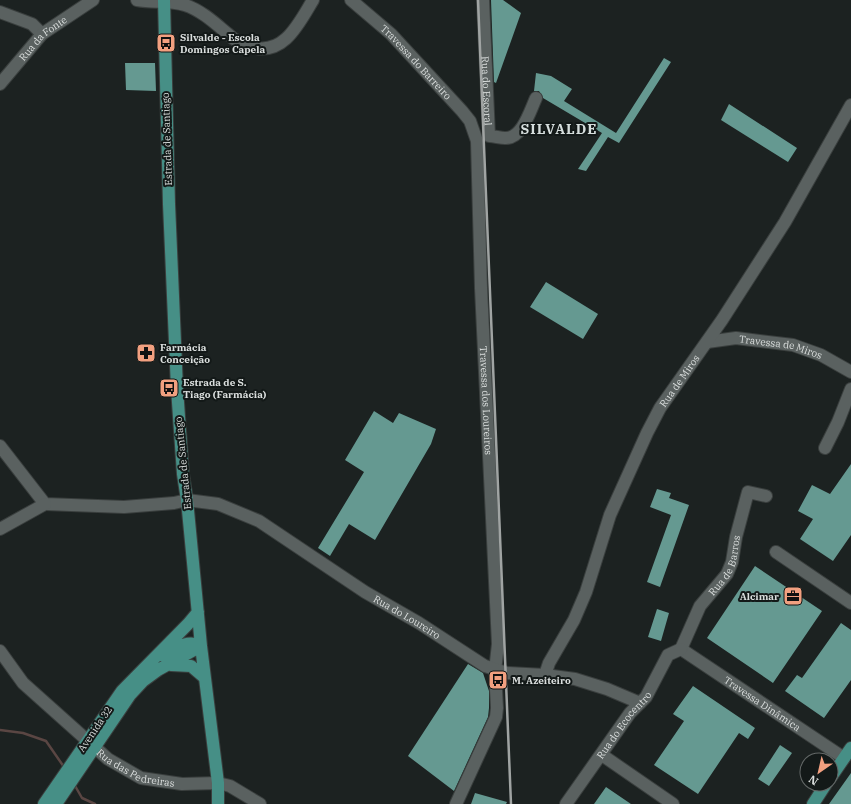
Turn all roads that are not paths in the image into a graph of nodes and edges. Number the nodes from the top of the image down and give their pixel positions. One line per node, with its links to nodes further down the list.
1 (93, 0): 8 (street, Rua da Fonte)
2 (137, 0): 6 (street)
3 (313, 0): 6 (street)
4 (350, 0): 12 (street, Travessa do Barreiro)
5 (483, 0): 10 (street, Rua do Escoral)
6 (164, 1): 19 (main road, Estrada de Santiago)
7 (0, 12): 8 (street)
8 (42, 34): 9 (street, Rua da Fonte)
9 (0, 84)
10 (536, 98)
11 (851, 105): 13 (street, Rua de Miros)
12 (474, 130): 29 (street, Travessa dos Loureiros)
13 (707, 342): 14 (street, Travessa de Miros); 30 (street, Rua de Miros)
14 (851, 372)
15 (851, 389): 17 (street)
16 (0, 446): 20 (street)
17 (825, 448)
18 (766, 496): 26 (street, Rua de Barros)
19 (187, 500): 20 (street, Rua do Loureiro); 24 (main road, Estrada de Santiago); 29 (street, Rua do Loureiro)
20 (46, 504): 21 (street)
21 (0, 530)
22 (776, 552): 23 (street)
23 (851, 602)
24 (198, 612): 25 (main road, Estrada de Santiago); 28 (main road, Avenida 32)
25 (201, 646): 28 (main road, Avenida 32); 31 (main road, Estrada de Santiago)
26 (681, 649): 32 (street, Rua do Ecocentro); 36 (street, Travessa Dinâmica)
27 (0, 651): 33 (street, Rua das Pedreiras)
28 (156, 664): 31 (main road, Avenida 32); 33 (main road, Avenida 32)
29 (495, 671): 30 (street, Rua do Loureiro); 43 (street, Travessa dos Loureiros)
30 (545, 675): 32 (street, Rua do Loureiro)
31 (205, 678): 38 (main road, Estrada de Santiago)
32 (640, 703): 35 (street, Rua do Ecocentro)
33 (92, 744): 38 (street, Rua das Pedreiras); 40 (main road, Avenida 32)
34 (851, 748): 36 (main road)
35 (602, 755): 44 (street, Rua do Ecocentro); 45 (street)
36 (844, 758): 37 (main road)
37 (839, 765)
38 (218, 783): 41 (main road, Estrada de Santiago); 42 (street)
39 (821, 792): 46 (main road)
40 (50, 801)
41 (218, 804)
42 (260, 804)
43 (456, 804)
44 (566, 804)
45 (673, 804)
46 (813, 804)

